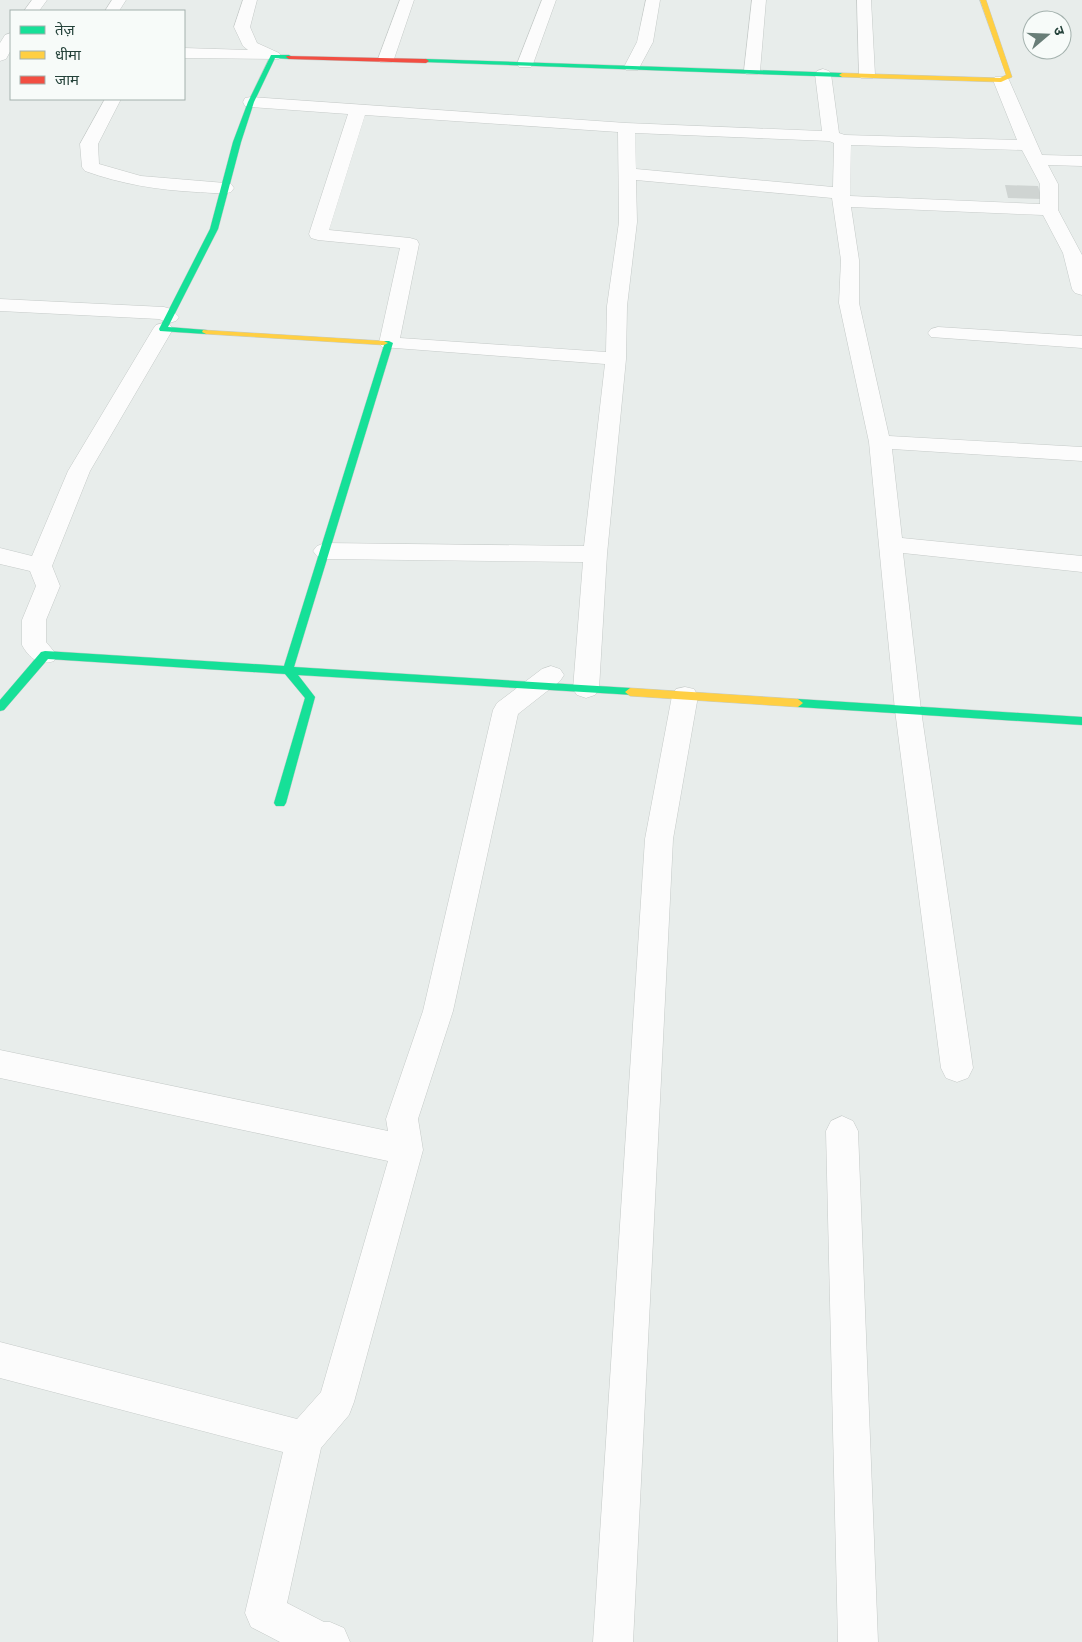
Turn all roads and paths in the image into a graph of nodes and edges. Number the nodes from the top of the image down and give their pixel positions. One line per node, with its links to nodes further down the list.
1 (40, 0): 9 (street)
2 (250, 0): 11 (street)
3 (407, 0): 12 (street)
4 (549, 0): 13 (street)
5 (652, 0): 14 (street)
6 (759, 0): 15 (street)
7 (864, 0): 17 (street)
8 (983, 0): 18 (street)
9 (32, 10)
10 (185, 53): 11 (street)
11 (272, 56): 12 (street); 20 (street)
12 (386, 59): 13 (street)
13 (525, 64): 14 (street)
14 (632, 67): 15 (street)
15 (752, 72): 16 (street)
16 (823, 74): 17 (street); 23 (street)
17 (868, 75): 18 (street)
18 (1001, 80): 24 (street)
19 (112, 100): 27 (street)
20 (251, 102): 21 (street); 27 (street)
21 (358, 110): 22 (street); 35 (street)
22 (626, 128): 23 (street); 26 (street)
23 (837, 138): 24 (street); 28 (street)
24 (1032, 153): 25 (street); 29 (street)
25 (1082, 161)
26 (628, 174): 28 (street); 36 (street)
27 (225, 188): 32 (street)
28 (841, 197): 29 (street); 37 (street)
29 (1049, 210): 30 (street)
30 (1082, 289)
31 (0, 305): 32 (street)
32 (166, 323): 35 (street); 44 (street)
33 (938, 333): 34 (street)
34 (1082, 342)
35 (389, 343): 36 (street); 40 (street)
36 (616, 359): 41 (street)
37 (880, 442): 38 (street); 39 (street)
38 (1082, 454)
39 (890, 544): 43 (street); 51 (street)
40 (325, 552): 41 (street); 46 (street)
41 (595, 554): 48 (street)
42 (0, 556): 44 (street)
43 (1082, 564)
44 (40, 566): 45 (street)
45 (45, 655): 46 (street); 50 (street)
46 (288, 670): 47 (street); 53 (street)
47 (545, 681): 48 (street); 57 (street)
48 (586, 690): 49 (street)
49 (685, 696): 51 (street); 61 (street)
50 (0, 707)
51 (908, 710): 52 (street); 55 (street)
52 (1082, 721)
53 (280, 803)
54 (0, 1064): 57 (street)
55 (957, 1068)
56 (842, 1131): 62 (street)
57 (407, 1150): 59 (street)
58 (0, 1360): 59 (street)
59 (304, 1439): 60 (street)
60 (330, 1642)
61 (613, 1642)
62 (858, 1642)

